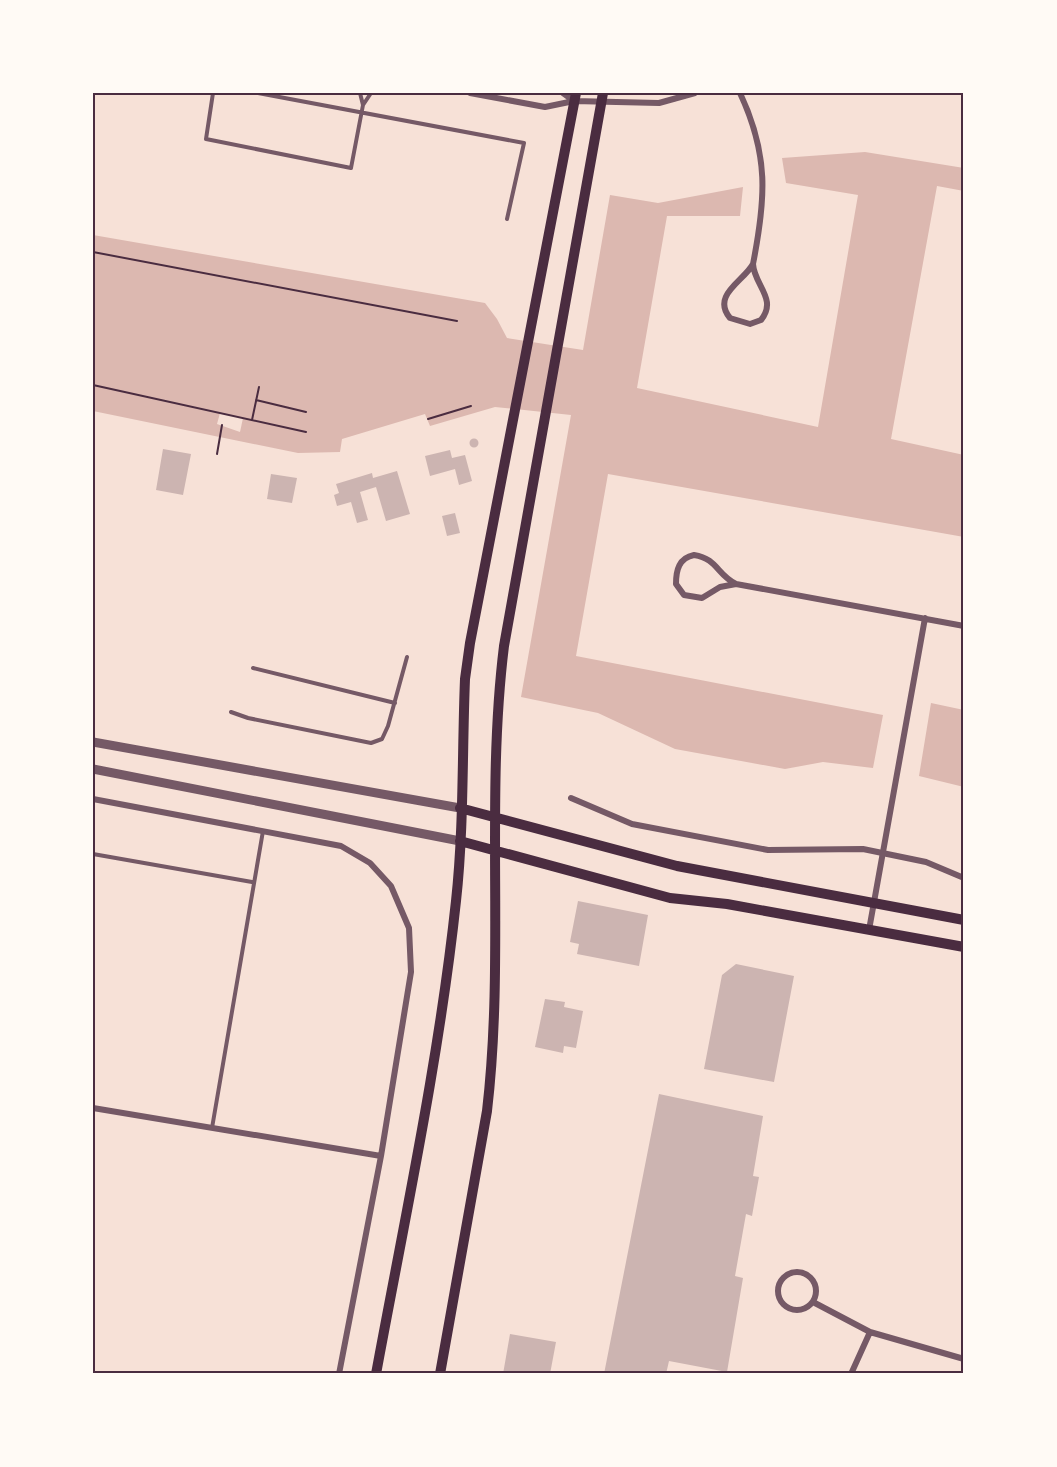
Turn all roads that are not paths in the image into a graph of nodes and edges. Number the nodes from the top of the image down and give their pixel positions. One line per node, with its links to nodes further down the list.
1 (213, 93): 14 (lane)
2 (258, 93): 14 (lane)
3 (360, 93): 13 (lane)
4 (371, 93): 13 (lane)
5 (470, 93): 10 (street)
6 (563, 93): 10 (street)
7 (665, 93): 12 (street)
8 (695, 93): 12 (street)
9 (740, 93): 16 (street)
10 (575, 97): 11 (street); 28 (main road)
11 (602, 98): 12 (street); 29 (main road)
12 (666, 102)
13 (363, 105): 14 (lane)
14 (361, 112): 15 (lane)
15 (507, 219)
16 (753, 264): 16 (street)
17 (736, 584): 17 (street); 18 (street)
18 (925, 618): 19 (street); 33 (street)
19 (964, 626)
20 (407, 657): 22 (lane)
21 (253, 668): 22 (lane)
22 (395, 703): 23 (lane)
23 (231, 712)
24 (93, 742): 28 (street)
25 (93, 769): 31 (street)
26 (570, 798): 33 (street)
27 (93, 799): 30 (street)
28 (460, 808): 29 (main road); 31 (main road)
29 (496, 818): 32 (main road); 37 (main road)
30 (263, 831): 36 (lane); 43 (street)
31 (459, 841): 32 (main road); 48 (main road)
32 (496, 851): 39 (main road); 49 (main road)
33 (884, 852): 35 (street); 37 (street)
34 (93, 854): 36 (lane)
35 (964, 878)
36 (252, 882): 42 (lane)
37 (874, 904): 38 (main road); 39 (street)
38 (964, 920)
39 (868, 930): 40 (main road)
40 (964, 947)
41 (93, 1108): 42 (street)
42 (212, 1128): 43 (street)
43 (381, 1156): 47 (street)
44 (813, 1302): 44 (street); 45 (street)
45 (870, 1332): 46 (street); 50 (street)
46 (964, 1359)
47 (339, 1374)
48 (376, 1374)
49 (440, 1374)
50 (851, 1374)

